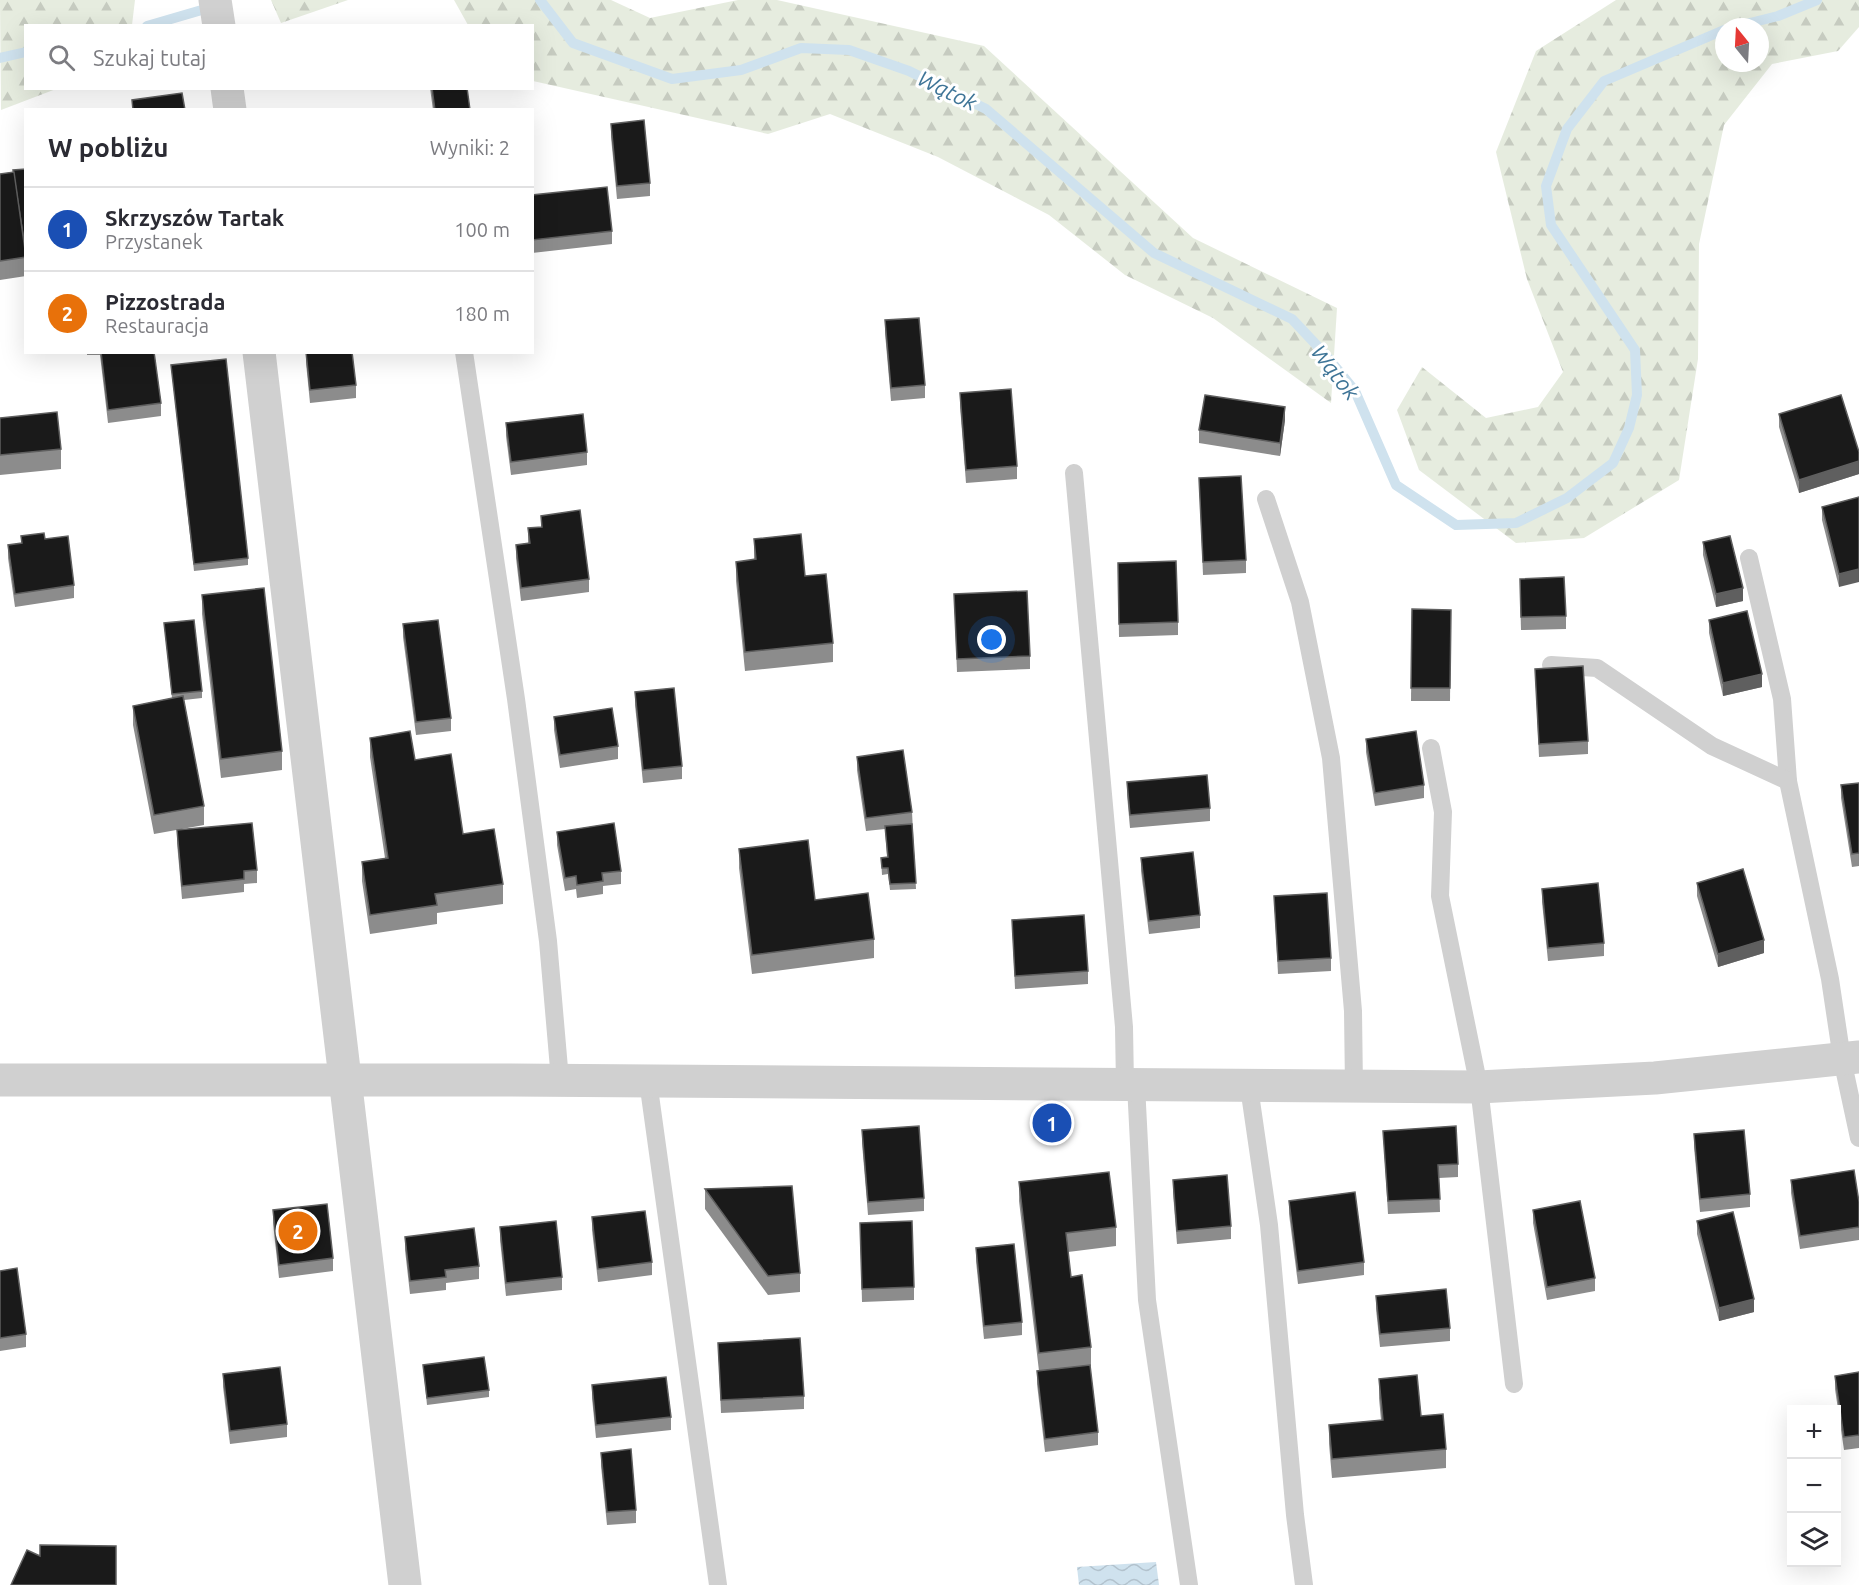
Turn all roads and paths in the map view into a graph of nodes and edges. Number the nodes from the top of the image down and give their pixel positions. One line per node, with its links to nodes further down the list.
1 (215, 0): 2 (street)
2 (219, 24)
3 (227, 90): 4 (street)
4 (230, 108)
5 (259, 354): 16 (street)
6 (464, 354): 15 (lane)
7 (1074, 473): 18 (lane)
8 (1266, 499): 21 (lane)
9 (1749, 558): 12 (lane)
10 (1551, 665): 12 (lane)
11 (1431, 748): 20 (lane)
12 (1788, 781): 13 (lane)
13 (1850, 1058): 20 (street); 22 (lane)
14 (0, 1080): 16 (street)
15 (560, 1080): 16 (street); 17 (street)
16 (346, 1081): 24 (street)
17 (648, 1081): 18 (street); 25 (lane)
18 (1130, 1085): 19 (street); 26 (lane)
19 (1249, 1087): 21 (street); 27 (lane)
20 (1479, 1087): 21 (street); 23 (lane)
21 (1354, 1088)
22 (1859, 1138)
23 (1514, 1384)
24 (405, 1585)
25 (718, 1585)
26 (1189, 1585)
27 (1304, 1585)

